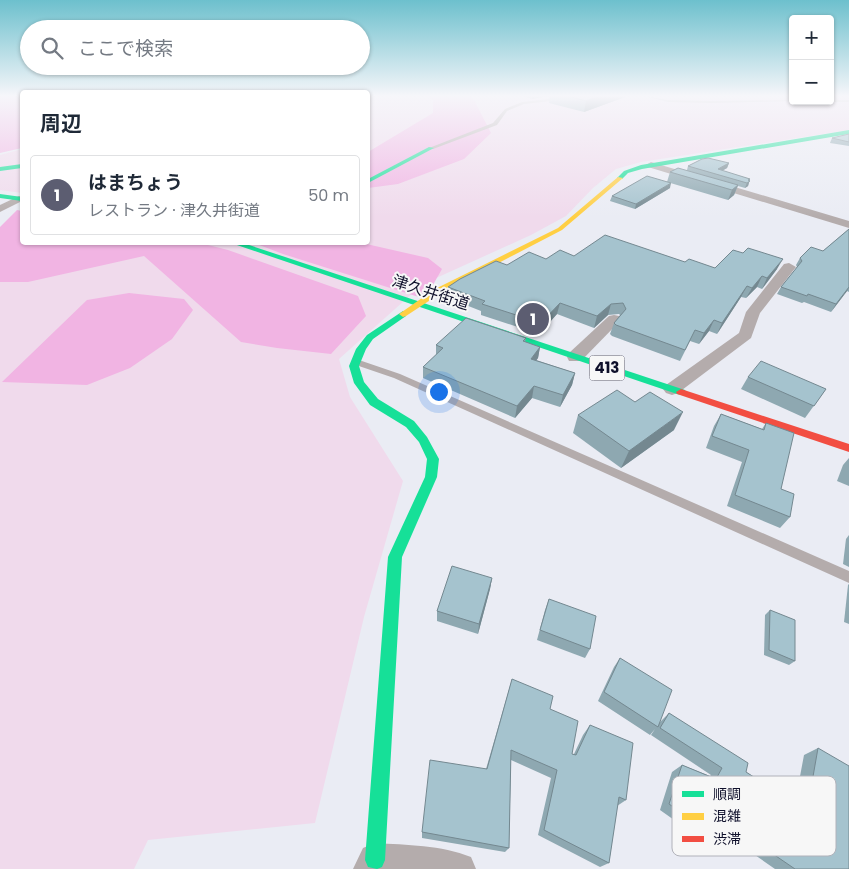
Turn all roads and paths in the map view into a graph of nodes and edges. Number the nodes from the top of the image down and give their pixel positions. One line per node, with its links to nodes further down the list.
1 (462, 137): 3 (lane)
2 (822, 137): 4 (main road)
3 (432, 148): 7 (main road)
4 (651, 165): 11 (street); 14 (main road)
5 (20, 166): 6 (main road)
6 (0, 169)
7 (370, 180)
8 (0, 196): 9 (main road)
9 (20, 199): 10 (street)
10 (0, 209)
11 (849, 225)
12 (241, 245): 14 (main road, 津久井街道 / 413)
13 (789, 267): 18 (street)
14 (416, 304): 16 (main road, 津久井街道 / 413); 17 (main road)
15 (614, 319): 16 (street)
16 (575, 358): 18 (main road, 津久井街道 / 413)
17 (356, 362): 20 (lane); 21 (main road)
18 (672, 389): 19 (main road, 津久井街道 / 413)
19 (849, 448)
20 (849, 577)
21 (372, 865): 22 (street)
22 (460, 869)

